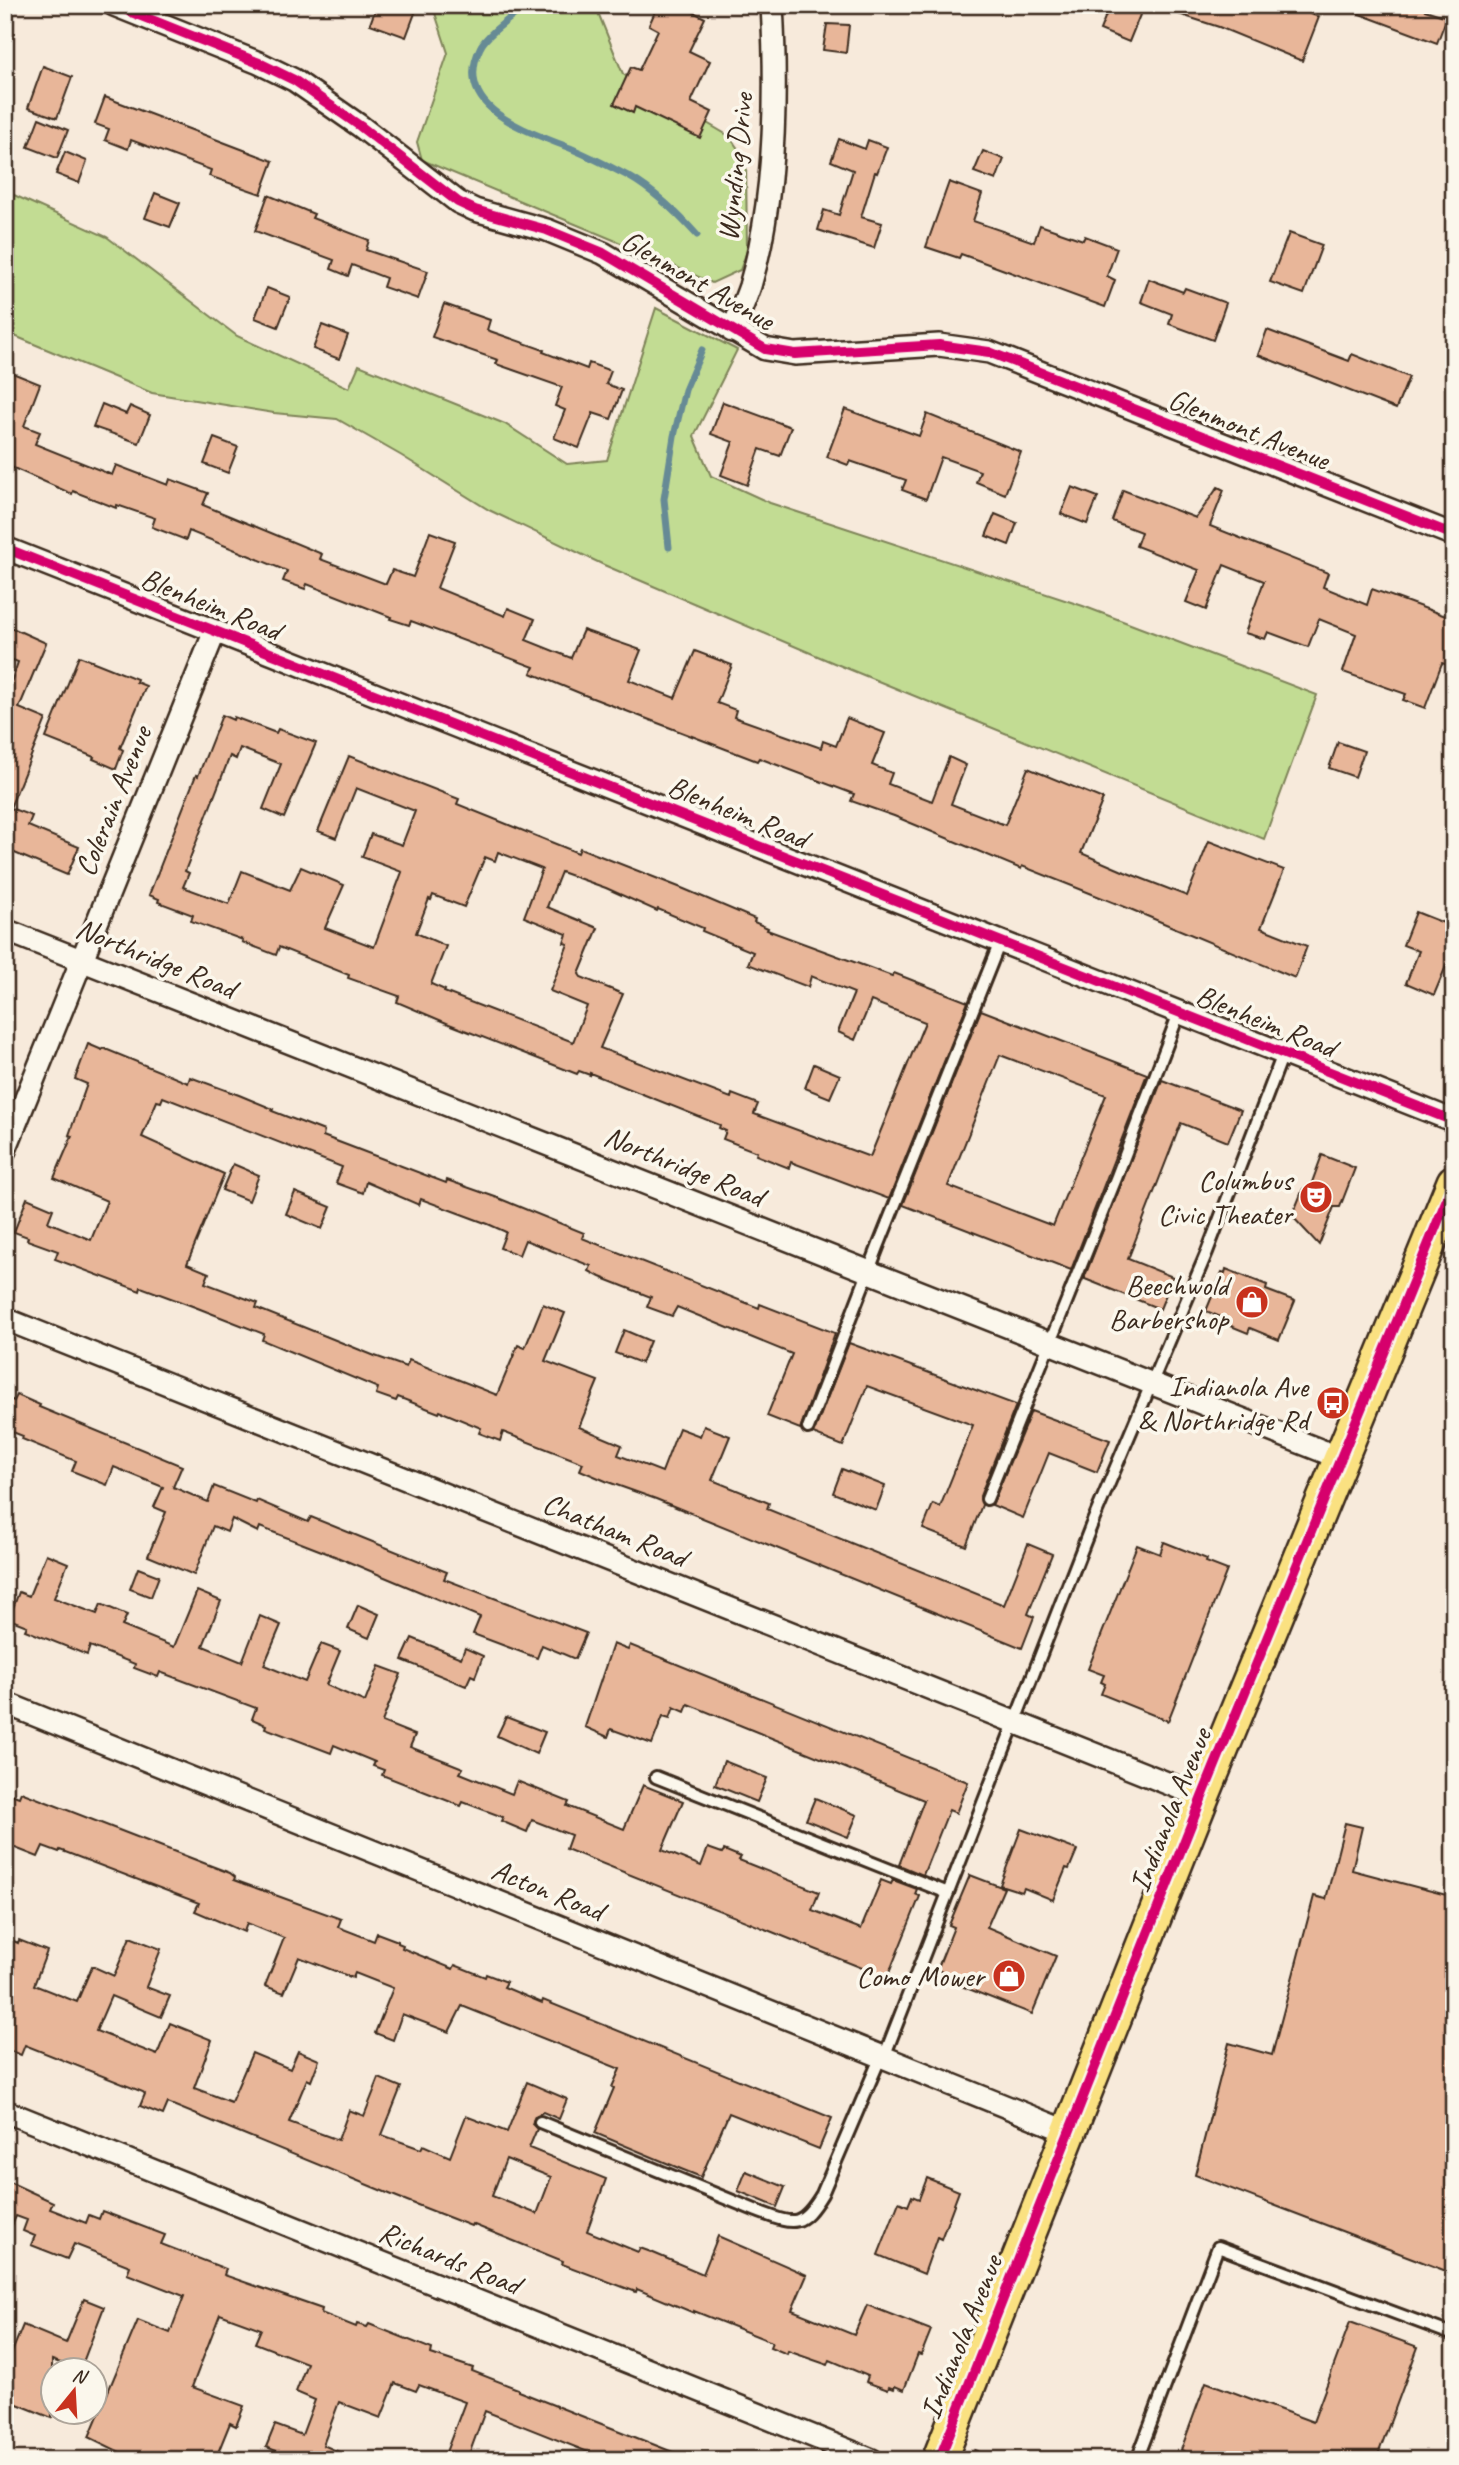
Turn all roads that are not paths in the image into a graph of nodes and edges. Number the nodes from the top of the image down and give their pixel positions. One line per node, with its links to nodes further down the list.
1 (114, 5): 3 (street, Glenmont Avenue)
2 (772, 5): 3 (street, Wynding Drive)
3 (732, 331): 4 (street, Glenmont Avenue)
4 (1454, 535)
5 (5, 548): 6 (street, Blenheim Road)
6 (215, 631): 8 (street, Blenheim Road); 9 (street, Colerain Avenue)
7 (5, 930): 9 (street, Northridge Road)
8 (1000, 942): 10 (street, Blenheim Road); 15 (lane)
9 (81, 960): 13 (street, Colerain Avenue); 15 (street, Northridge Road)
10 (1179, 1013): 11 (street, Blenheim Road); 17 (lane)
11 (1283, 1054): 12 (street, Blenheim Road); 18 (lane)
12 (1454, 1121)
13 (5, 1150)
14 (1454, 1182): 20 (main road, Indianola Avenue)
15 (868, 1271): 17 (street, Northridge Road); 19 (lane)
16 (5, 1320): 23 (street, Chatham Road)
17 (1049, 1343): 18 (street, Northridge Road); 21 (lane)
18 (1150, 1383): 20 (street, Northridge Road); 23 (lane)
19 (808, 1427)
20 (1340, 1458): 25 (main road, Indianola Avenue)
21 (987, 1499)
22 (5, 1703): 27 (street, Acton Road)
23 (1014, 1722): 25 (street, Chatham Road); 26 (lane)
24 (656, 1777): 26 (lane)
25 (1202, 1797): 30 (main road, Indianola Avenue)
26 (948, 1893): 27 (lane)
27 (883, 2057): 29 (lane); 30 (street, Acton Road)
28 (5, 2111): 32 (street, Richards Road)
29 (540, 2122)
30 (1069, 2132): 33 (main road, Indianola Avenue)
31 (1454, 2335): 34 (lane)
32 (872, 2460)
33 (939, 2460)
34 (1137, 2460)

